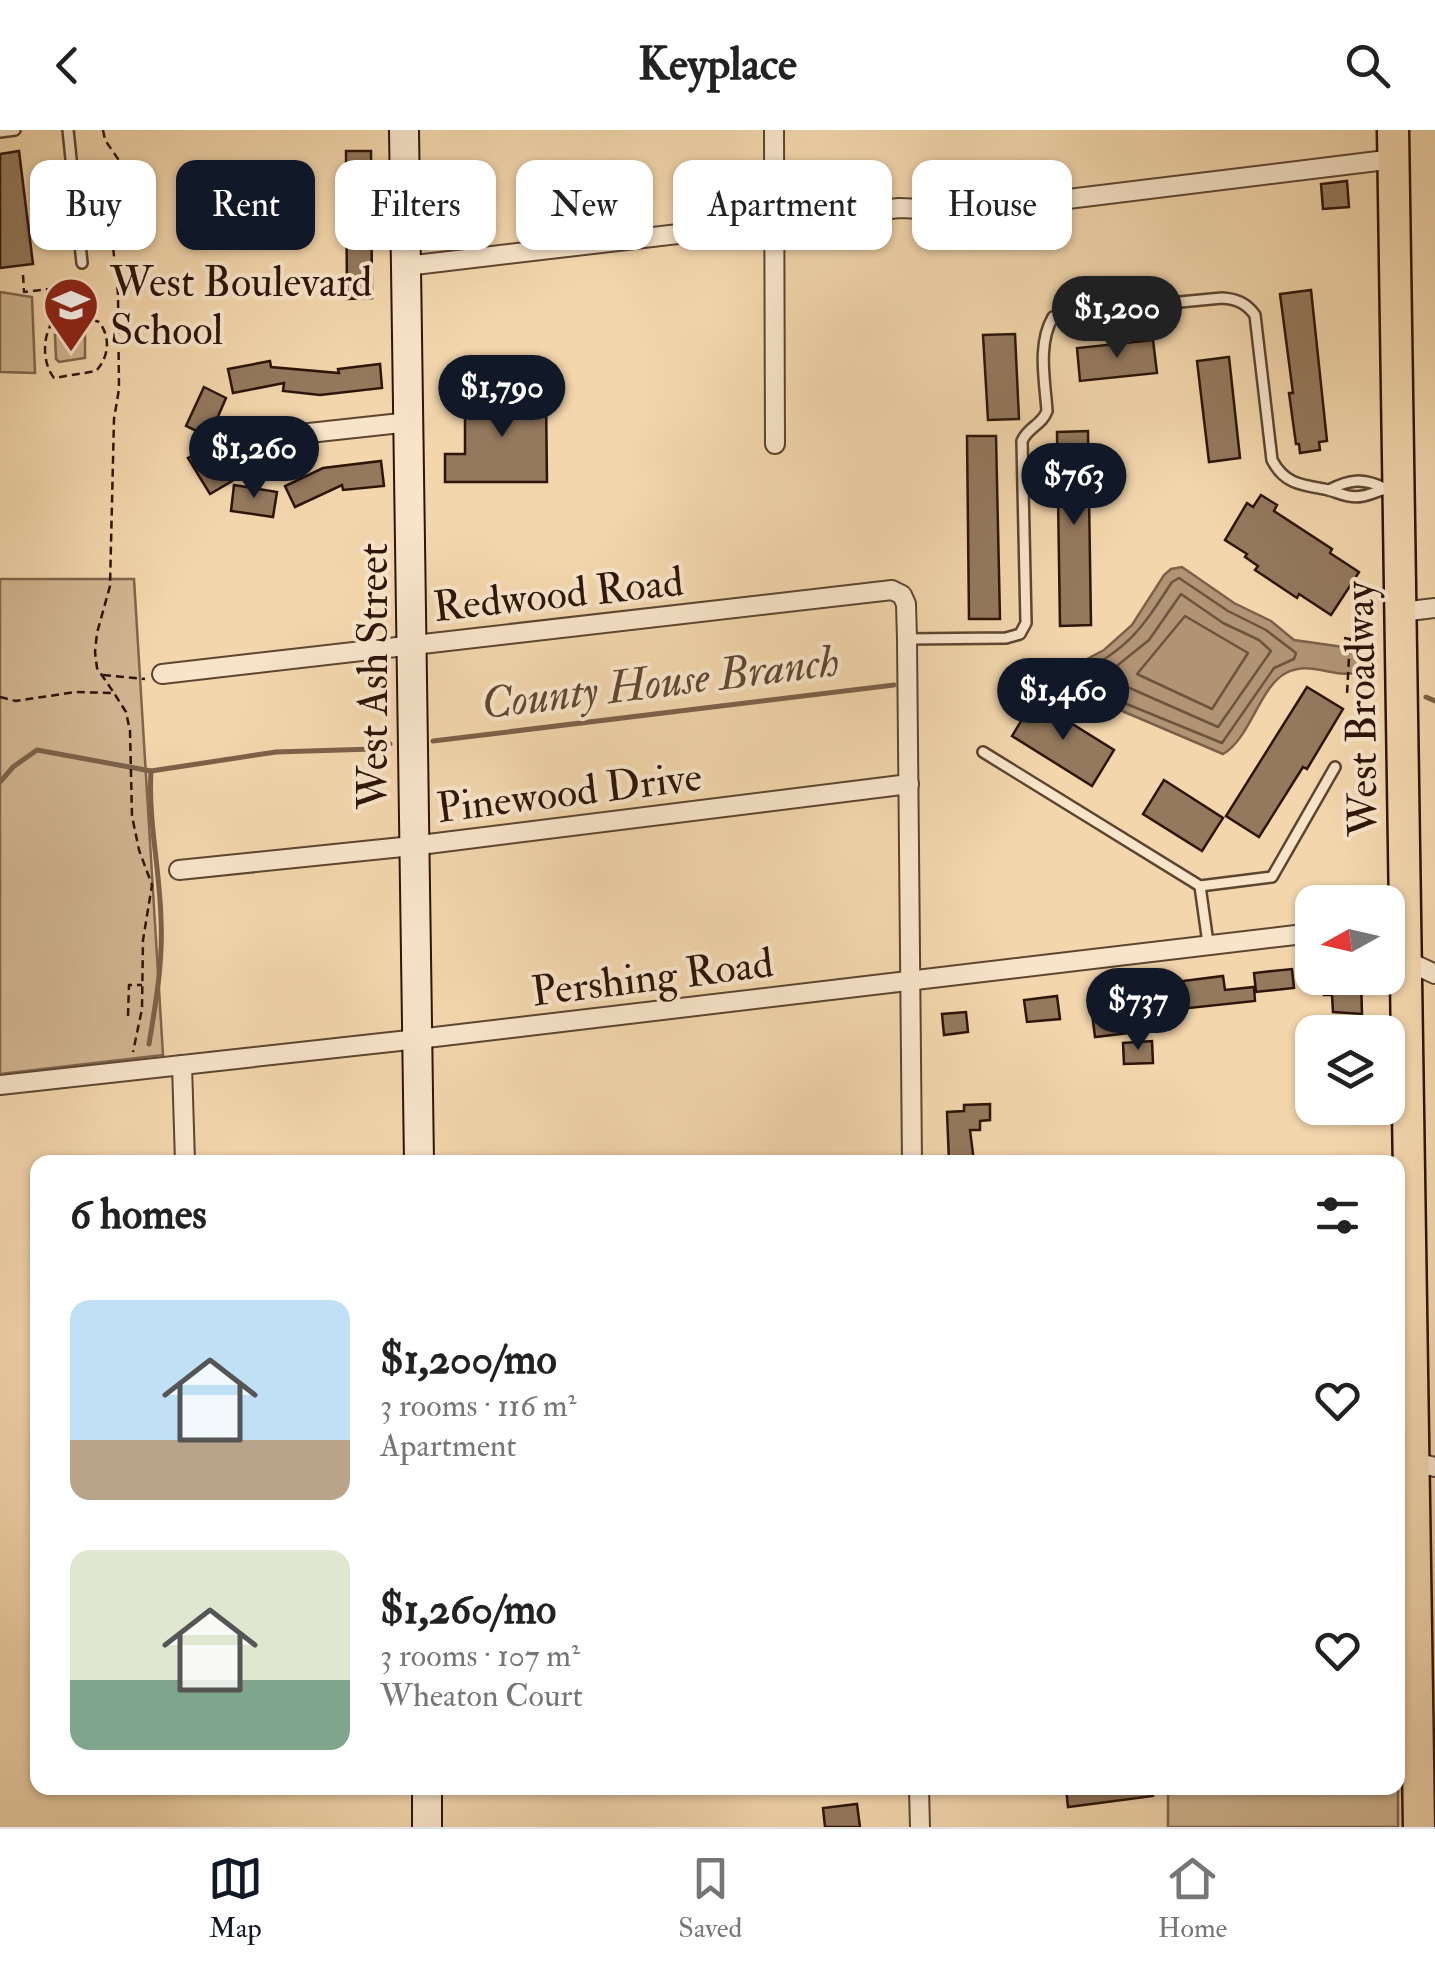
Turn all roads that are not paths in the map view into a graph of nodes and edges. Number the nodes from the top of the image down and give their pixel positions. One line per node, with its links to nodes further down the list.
1 (14, 130): 5 (lane)
2 (68, 130): 11 (lane)
3 (404, 130): 12 (street, West Ash Street)
4 (774, 130): 7 (street)
5 (0, 132)
6 (1393, 145): 8 (street); 16 (main road, West Broadway)
7 (774, 160)
8 (892, 209)
9 (673, 235): 12 (street)
10 (775, 250): 15 (street)
11 (82, 263)
12 (406, 266): 13 (street, West Ash Street)
13 (410, 422): 14 (street); 21 (street, West Ash Street)
14 (263, 438)
15 (775, 444)
16 (1392, 488): 17 (lane); 17 (lane); 19 (main road, West Broadway)
17 (1328, 490): 20 (lane)
18 (1435, 608): 19 (street)
19 (1400, 612): 28 (main road, West Broadway)
20 (907, 639): 21 (street, Redwood Road); 25 (street)
21 (412, 645): 22 (street, Redwood Road); 26 (street, West Ash Street)
22 (162, 674)
23 (983, 752): 29 (lane)
24 (1336, 767): 29 (lane)
25 (908, 784): 26 (street, Pinewood Drive); 35 (street)
26 (412, 846): 27 (street, Pinewood Drive); 36 (street, West Ash Street)
27 (179, 870)
28 (1397, 885)
29 (1200, 886): 31 (lane)
30 (1295, 935): 31 (street, Pershing Road)
31 (1208, 943): 35 (street, Pershing Road)
32 (1405, 957): 33 (main road, West Broadway)
33 (1406, 960): 34 (street); 42 (main road, West Broadway)
34 (1435, 974)
35 (910, 980): 36 (street, Pershing Road); 41 (street)
36 (418, 1040): 37 (street, Pershing Road); 40 (street, West Ash Street)
37 (182, 1065): 38 (street, Pershing Road); 39 (street)
38 (0, 1085)
39 (186, 1155)
40 (419, 1155)
41 (912, 1155)
42 (1404, 1155)
43 (1405, 1221): 44 (main road, West Broadway)
44 (1425, 1465): 45 (main road, West Broadway)
45 (1427, 1782): 50 (main road, West Broadway)
46 (427, 1795): 48 (street)
47 (920, 1795): 49 (street)
48 (427, 1827)
49 (920, 1827)
50 (1419, 1827)

